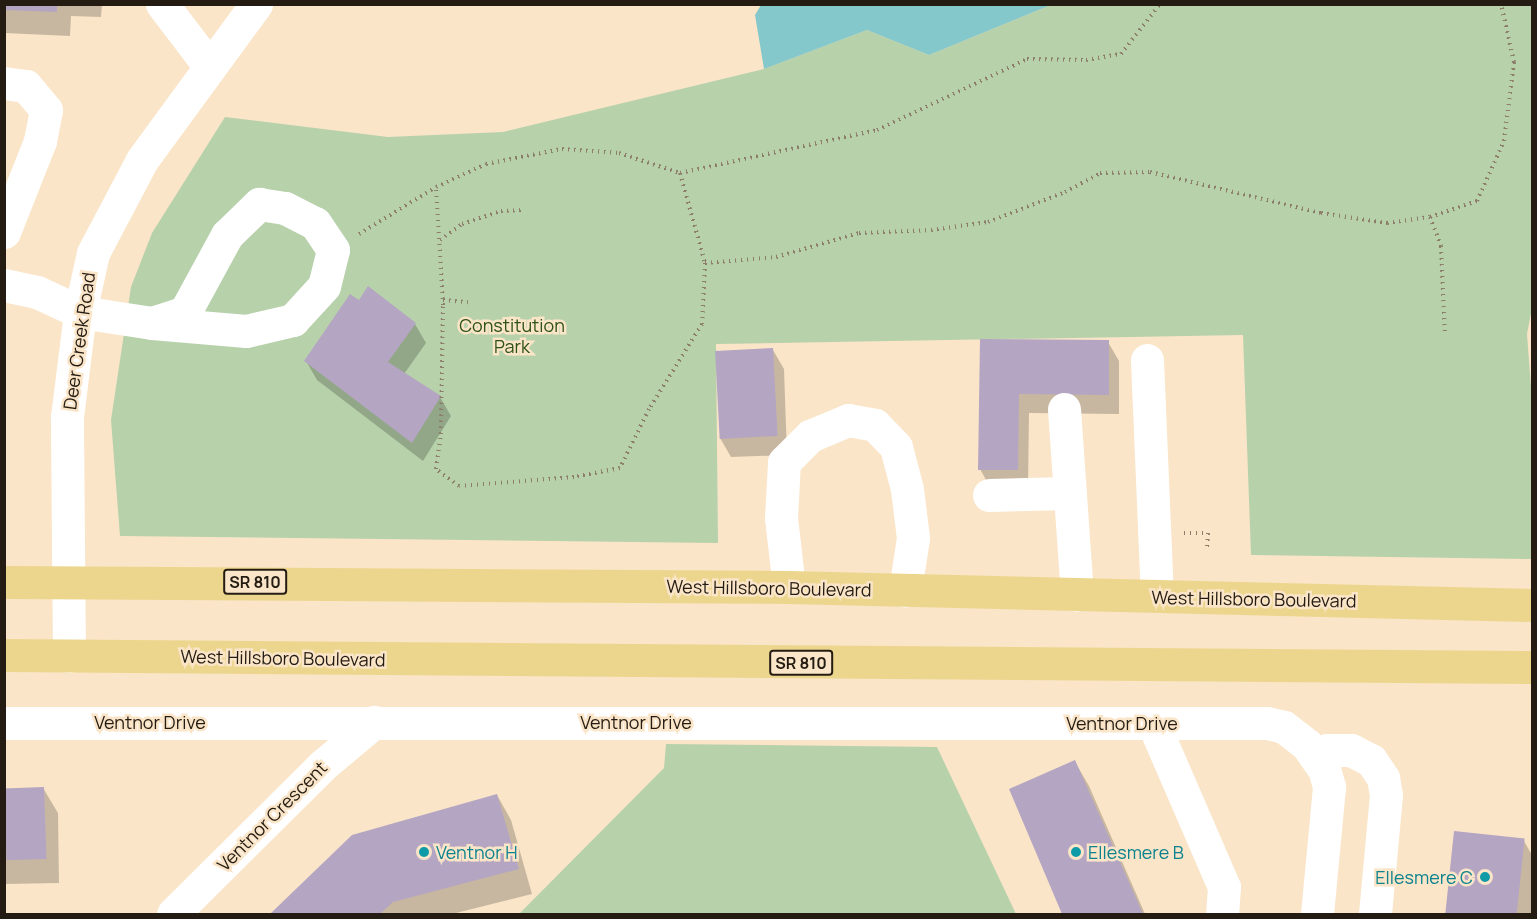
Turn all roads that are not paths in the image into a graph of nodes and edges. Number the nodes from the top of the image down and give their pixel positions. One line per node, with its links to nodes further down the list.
1 (162, 4): 3 (street)
2 (256, 4): 3 (street, Deer Creek Road)
3 (210, 68): 7 (street, Deer Creek Road)
4 (4, 83): 5 (street)
5 (4, 232)
6 (4, 285): 7 (street)
7 (80, 312): 8 (street); 14 (street, Deer Creek Road)
8 (152, 323): 8 (street)
9 (1147, 360): 18 (street)
10 (1064, 409): 11 (street)
11 (1070, 493): 12 (street); 17 (street)
12 (989, 495)
13 (4, 582): 14 (main road, West Hillsboro Boulevard / SR 810)
14 (70, 582): 15 (main road, West Hillsboro Boulevard / SR 810); 21 (street, Deer Creek Road)
15 (789, 587): 16 (main road, West Hillsboro Boulevard / SR 810); 16 (street)
16 (905, 590): 17 (main road, West Hillsboro Boulevard / SR 810)
17 (1077, 595): 18 (main road, West Hillsboro Boulevard / SR 810)
18 (1157, 596): 19 (main road, West Hillsboro Boulevard / SR 810)
19 (1533, 605)
20 (4, 655): 21 (main road, West Hillsboro Boulevard / SR 810)
21 (69, 656): 22 (main road, West Hillsboro Boulevard / SR 810)
22 (1533, 667)
23 (374, 722): 24 (street, Ventnor Drive); 25 (street, Ventnor Drive); 27 (street, Ventnor Crescent)
24 (4, 723)
25 (1153, 723): 26 (street, Ventnor Drive); 28 (street)
26 (1316, 757): 29 (street); 30 (street)
27 (172, 915)
28 (1222, 915)
29 (1317, 915)
30 (1375, 915)

